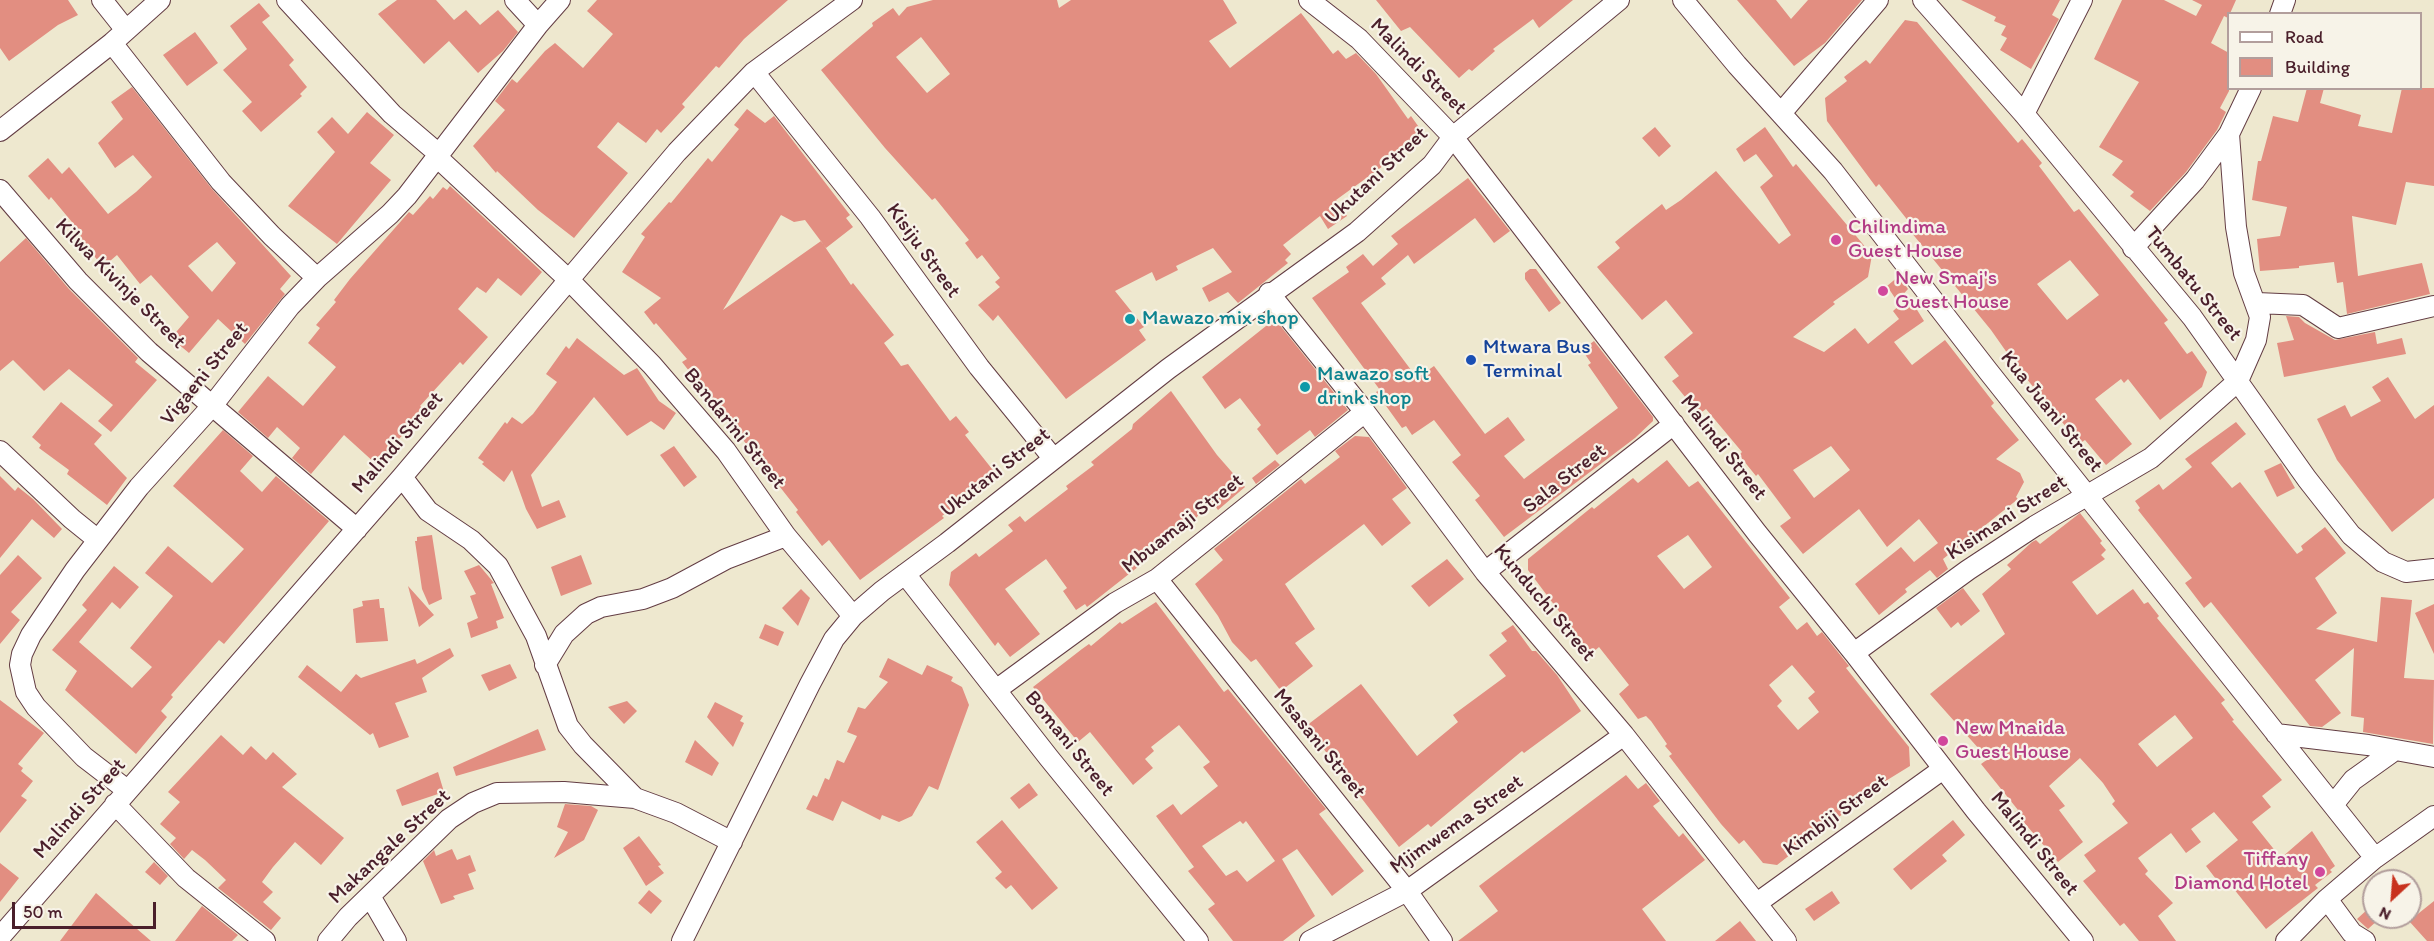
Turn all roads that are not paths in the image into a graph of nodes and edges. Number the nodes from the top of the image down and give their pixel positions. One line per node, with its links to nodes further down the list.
1 (102, 0): 14 (street)
2 (160, 0): 14 (street)
3 (287, 0): 22 (street, Bandarini Street)
4 (515, 0): 13 (street)
5 (560, 0): 13 (street, Vigaeni Street)
6 (852, 0): 15 (street, Malindi Street)
7 (1309, 0): 21 (street, Malindi Street)
8 (1618, 0): 21 (street, Ukutani Street)
9 (1683, 0): 17 (street, Kua Juani Street)
10 (1878, 0): 17 (street)
11 (1923, 0): 18 (street, Tumbatu Street)
12 (2082, 0): 18 (street)
13 (538, 25): 22 (street, Vigaeni Street)
14 (118, 36): 19 (street); 25 (street)
15 (754, 72): 26 (street, Malindi Street); 35 (street, Kisiju Street)
16 (2251, 90): 20 (street)
17 (1782, 112): 37 (street, Kua Juani Street)
18 (2024, 114): 24 (street, Tumbatu Street)
19 (0, 131)
20 (2229, 134): 24 (street); 28 (street, Kisimani Street)
21 (1453, 137): 27 (street, Ukutani Street); 33 (street, Malindi Street)
22 (439, 156): 25 (street, Vigaeni Street); 26 (street, Bandarini Street)
23 (0, 190): 31 (street, Kilwa Kivinje Street)
24 (2133, 248): 30 (street, Tumbatu Street)
25 (317, 278): 31 (street, Vigaeni Street)
26 (569, 280): 36 (street, Malindi Street); 39 (street, Bandarini Street)
27 (1269, 293): 32 (street, Kunduchi Street); 35 (street, Ukutani Street)
28 (2257, 303): 29 (street); 30 (street, Kisimani Street)
29 (2434, 306)
30 (2238, 381): 37 (street, Kisimani Street); 41 (street, Tumbatu Street)
31 (212, 406): 38 (street, Kilwa Kivinje Street); 40 (street, Vigaeni Street)
32 (1365, 412): 42 (street, Kunduchi Street); 44 (street, Mbuamaji Street)
33 (1674, 424): 42 (street, Sala Street); 46 (street, Malindi Street)
34 (0, 451): 40 (street)
35 (1053, 458): 43 (street, Ukutani Street)
36 (402, 477): 38 (street, Malindi Street); 47 (street)
37 (2087, 496): 46 (street, Kisimani Street); 49 (street, Kua Juani Street)
38 (357, 529): 54 (street, Malindi Street)
39 (786, 536): 45 (street, Bandarini Street); 47 (street)
40 (98, 540): 54 (street, Vigaeni Street)
41 (2434, 569)
42 (1485, 572): 50 (street, Kunduchi Street)
43 (905, 574): 45 (street, Ukutani Street); 48 (street, Bomani Street)
44 (1157, 579): 48 (street, Mbuamaji Street); 60 (street, Msasani Street)
45 (853, 616): 58 (street, Ukutani Street)
46 (1854, 653): 53 (street, Malindi Street)
47 (545, 665): 55 (street)
48 (996, 690): 69 (street, Bomani Street)
49 (2276, 734): 51 (street); 56 (street, Kua Juani Street)
50 (1624, 735): 60 (street, Mjimwema Street); 63 (street, Kunduchi Street)
51 (2395, 750): 52 (street); 56 (street)
52 (2434, 757)
53 (1943, 769): 63 (street, Kimbiji Street); 73 (street, Malindi Street)
54 (121, 797): 64 (street, Malindi Street); 65 (street, Vigaeni Street)
55 (635, 798): 58 (street, Makangale Street); 61 (street, Makangale Street)
56 (2333, 805): 59 (street, Kua Juani Street)
57 (2434, 816): 59 (street)
58 (732, 842): 68 (street, Ukutani Street)
59 (2375, 858): 62 (street)
60 (1407, 891): 70 (street, Mjimwema Street); 71 (street, Msasani Street)
61 (370, 896): 66 (street, Makangale Street); 67 (street)
62 (2327, 899): 74 (street); 75 (street)
63 (1758, 903): 72 (street, Kunduchi Street)
64 (0, 937)
65 (265, 941)
66 (328, 941)
67 (396, 941)
68 (682, 941)
69 (1198, 941)
70 (1310, 941)
71 (1442, 941)
72 (1786, 941)
73 (2083, 941)
74 (2286, 941)
75 (2365, 941)

